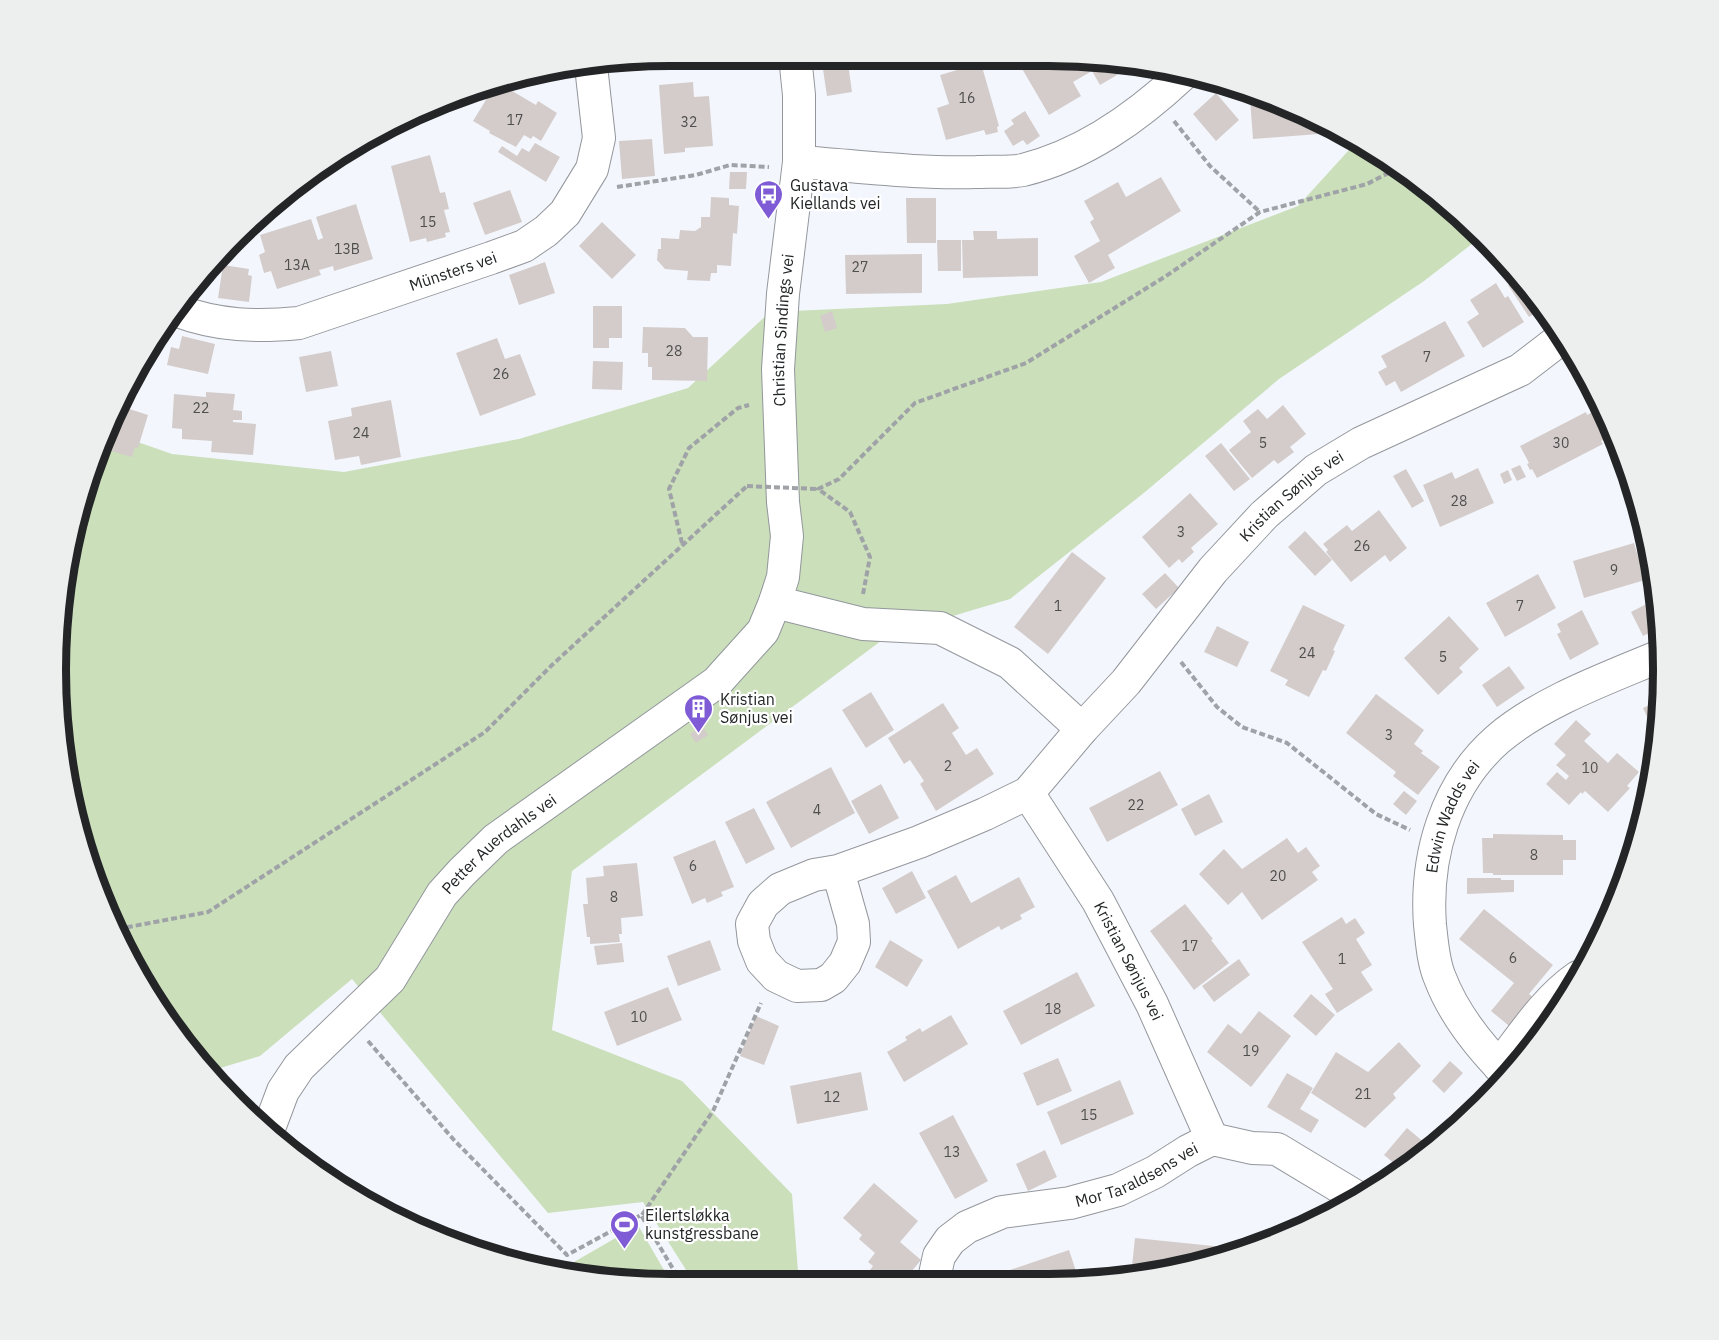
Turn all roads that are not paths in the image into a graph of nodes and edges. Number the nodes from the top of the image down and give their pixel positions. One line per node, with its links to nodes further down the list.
1 (796, 66): 4 (street, Christian Sindings vei)
2 (592, 71): 5 (street, Münsters vei)
3 (1177, 80): 4 (street)
4 (784, 165): 7 (street, Christian Sindings vei)
5 (183, 313)
6 (1556, 342): 9 (street, Kristian Sønjus vei)
7 (775, 602): 9 (street); 15 (street, Petter Auerdahls vei)
8 (1653, 659): 14 (street, Edwin Wadds vei)
9 (1082, 729): 10 (street, Kristian Sønjus vei)
10 (1028, 793): 11 (street, Kristian Sønjus vei); 16 (street, Kristian Sønjus vei)
11 (838, 871): 11 (street, Kristian Sønjus vei)
12 (1558, 994): 13 (street, Edwin Wadds vei)
13 (1509, 1061)
14 (1502, 1069)
15 (271, 1123)
16 (1212, 1139): 17 (street, Mor Taraldsens vei); 18 (street, Mor Taraldsens vei)
17 (1350, 1193)
18 (935, 1274)

